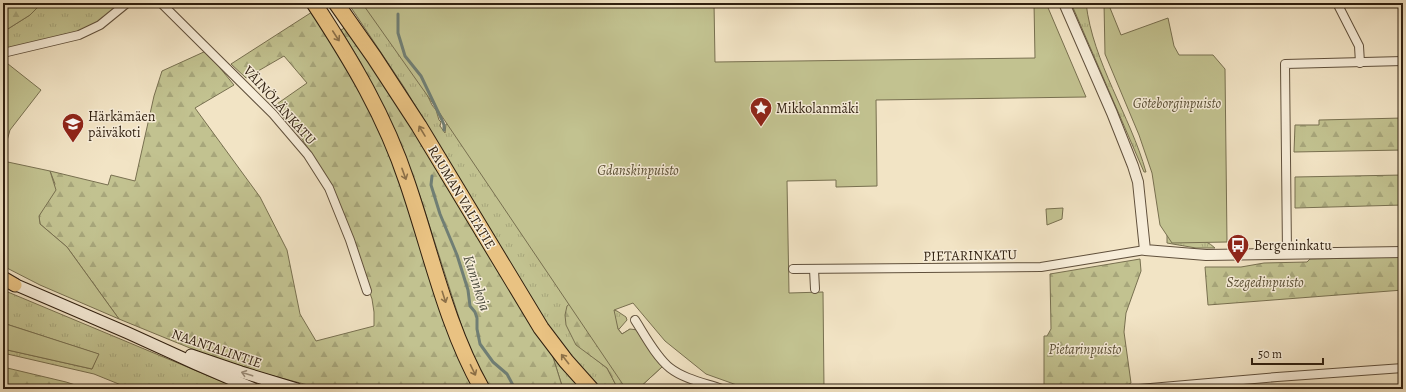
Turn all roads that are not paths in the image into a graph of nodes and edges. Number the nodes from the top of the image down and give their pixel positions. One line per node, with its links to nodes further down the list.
1 (127, 3): 7 (street)
2 (161, 3): 18 (street, VÄINÖLÄNKATU)
3 (314, 3): 24 (highway, one-way to 24)
4 (336, 3): 25 (highway, RAUMAN VALTATIE, one-way to 4)
5 (1064, 3): 10 (street)
6 (1337, 3): 9 (street)
7 (3, 53)
8 (1403, 61): 9 (street)
9 (1360, 63): 12 (street)
10 (1146, 250): 12 (street); 14 (street, PIETARINKATU)
11 (1403, 252): 12 (street)
12 (1287, 253)
13 (793, 269): 14 (street, PIETARINKATU)
14 (814, 269): 17 (street)
15 (3, 279): 16 (main road)
16 (15, 285): 20 (main road, NAANTALINTIE)
17 (815, 289)
18 (367, 291)
19 (635, 320): 26 (street)
20 (128, 333): 22 (main road, NAANTALINTIE); 23 (main road, NAANTALINTIE, one-way to 20)
21 (1403, 368): 27 (street)
22 (254, 389)
23 (297, 389)
24 (482, 389)
25 (591, 389)
26 (722, 389)
27 (1139, 389)

